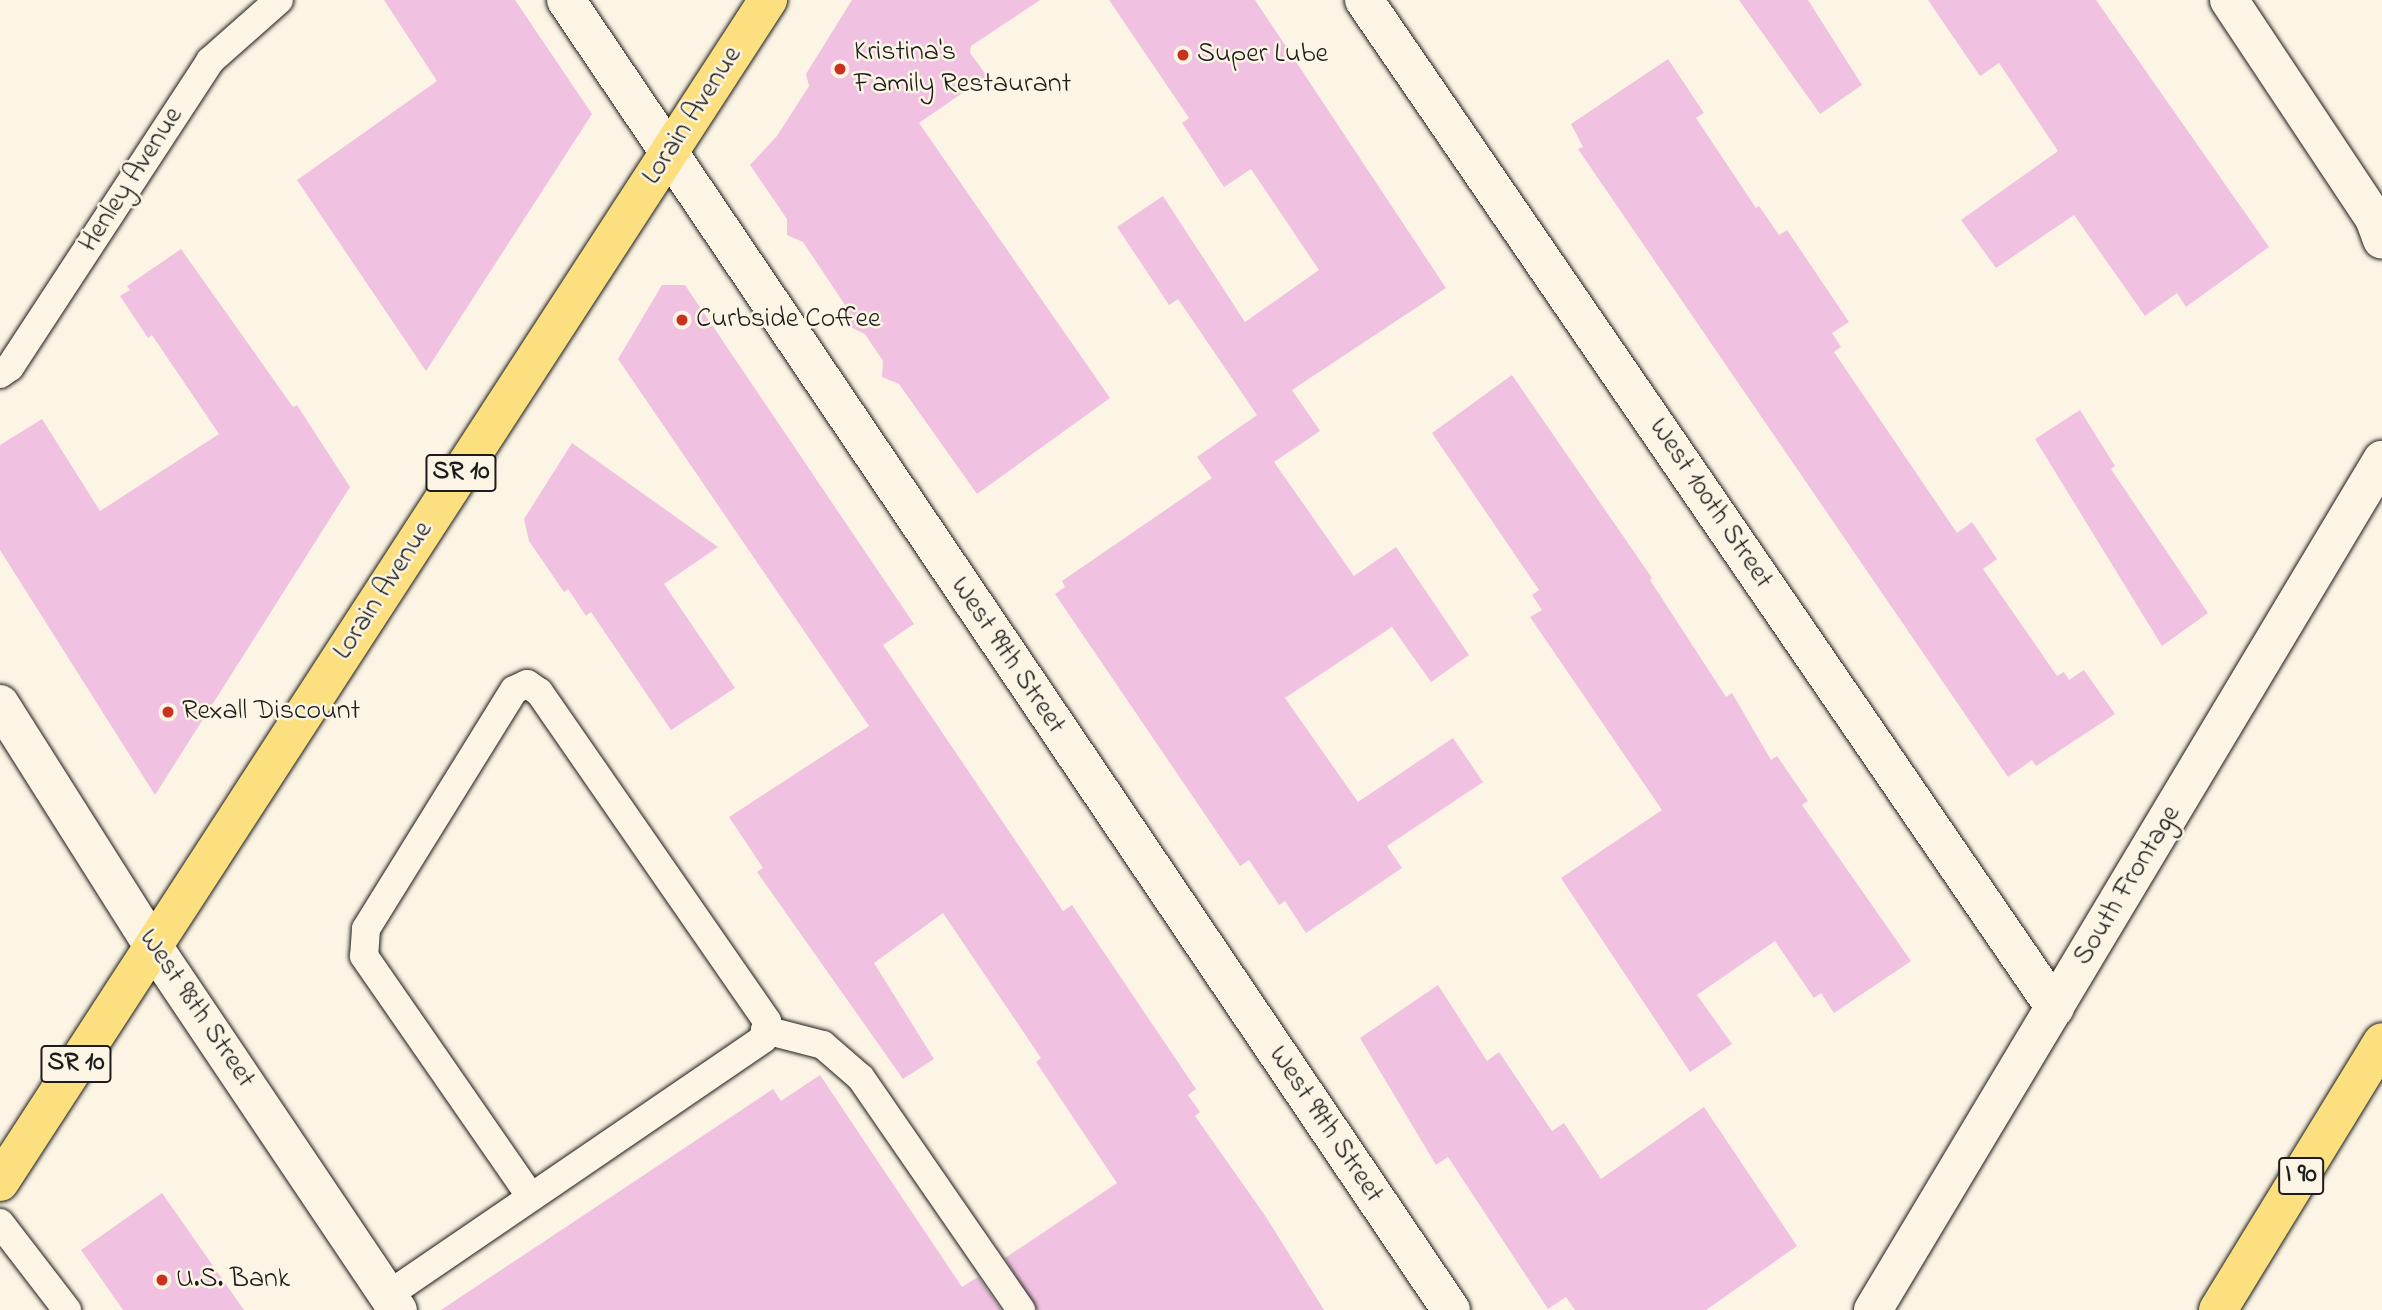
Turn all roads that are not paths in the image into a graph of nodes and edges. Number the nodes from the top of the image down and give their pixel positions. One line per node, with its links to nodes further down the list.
1 (279, 0): 8 (lane, Henley Avenue)
2 (566, 0): 6 (street, West 99th Street)
3 (768, 0): 6 (main road, Lorain Avenue / SR 10)
4 (1364, 0): 12 (street, West 100th Street)
5 (2229, 0): 7 (street)
6 (669, 155): 11 (main road, Lorain Avenue / SR 10); 21 (street, West 99th Street)
7 (2382, 240)
8 (0, 373)
9 (2382, 460): 12 (street, South Frontage)
10 (0, 704): 11 (street, West 98th Street)
11 (153, 946): 15 (main road, Lorain Avenue / SR 10); 18 (street, West 98th Street)
12 (2055, 1009): 22 (street, South Frontage)
13 (765, 1030): 16 (lane); 16 (lane); 20 (lane)
14 (2382, 1042): 23 (main road, I 90)
15 (0, 1182)
16 (531, 1197): 18 (lane)
17 (0, 1223): 19 (lane)
18 (393, 1302)
19 (67, 1310)
20 (1021, 1310)
21 (1451, 1310)
22 (1873, 1310)
23 (2218, 1310)

